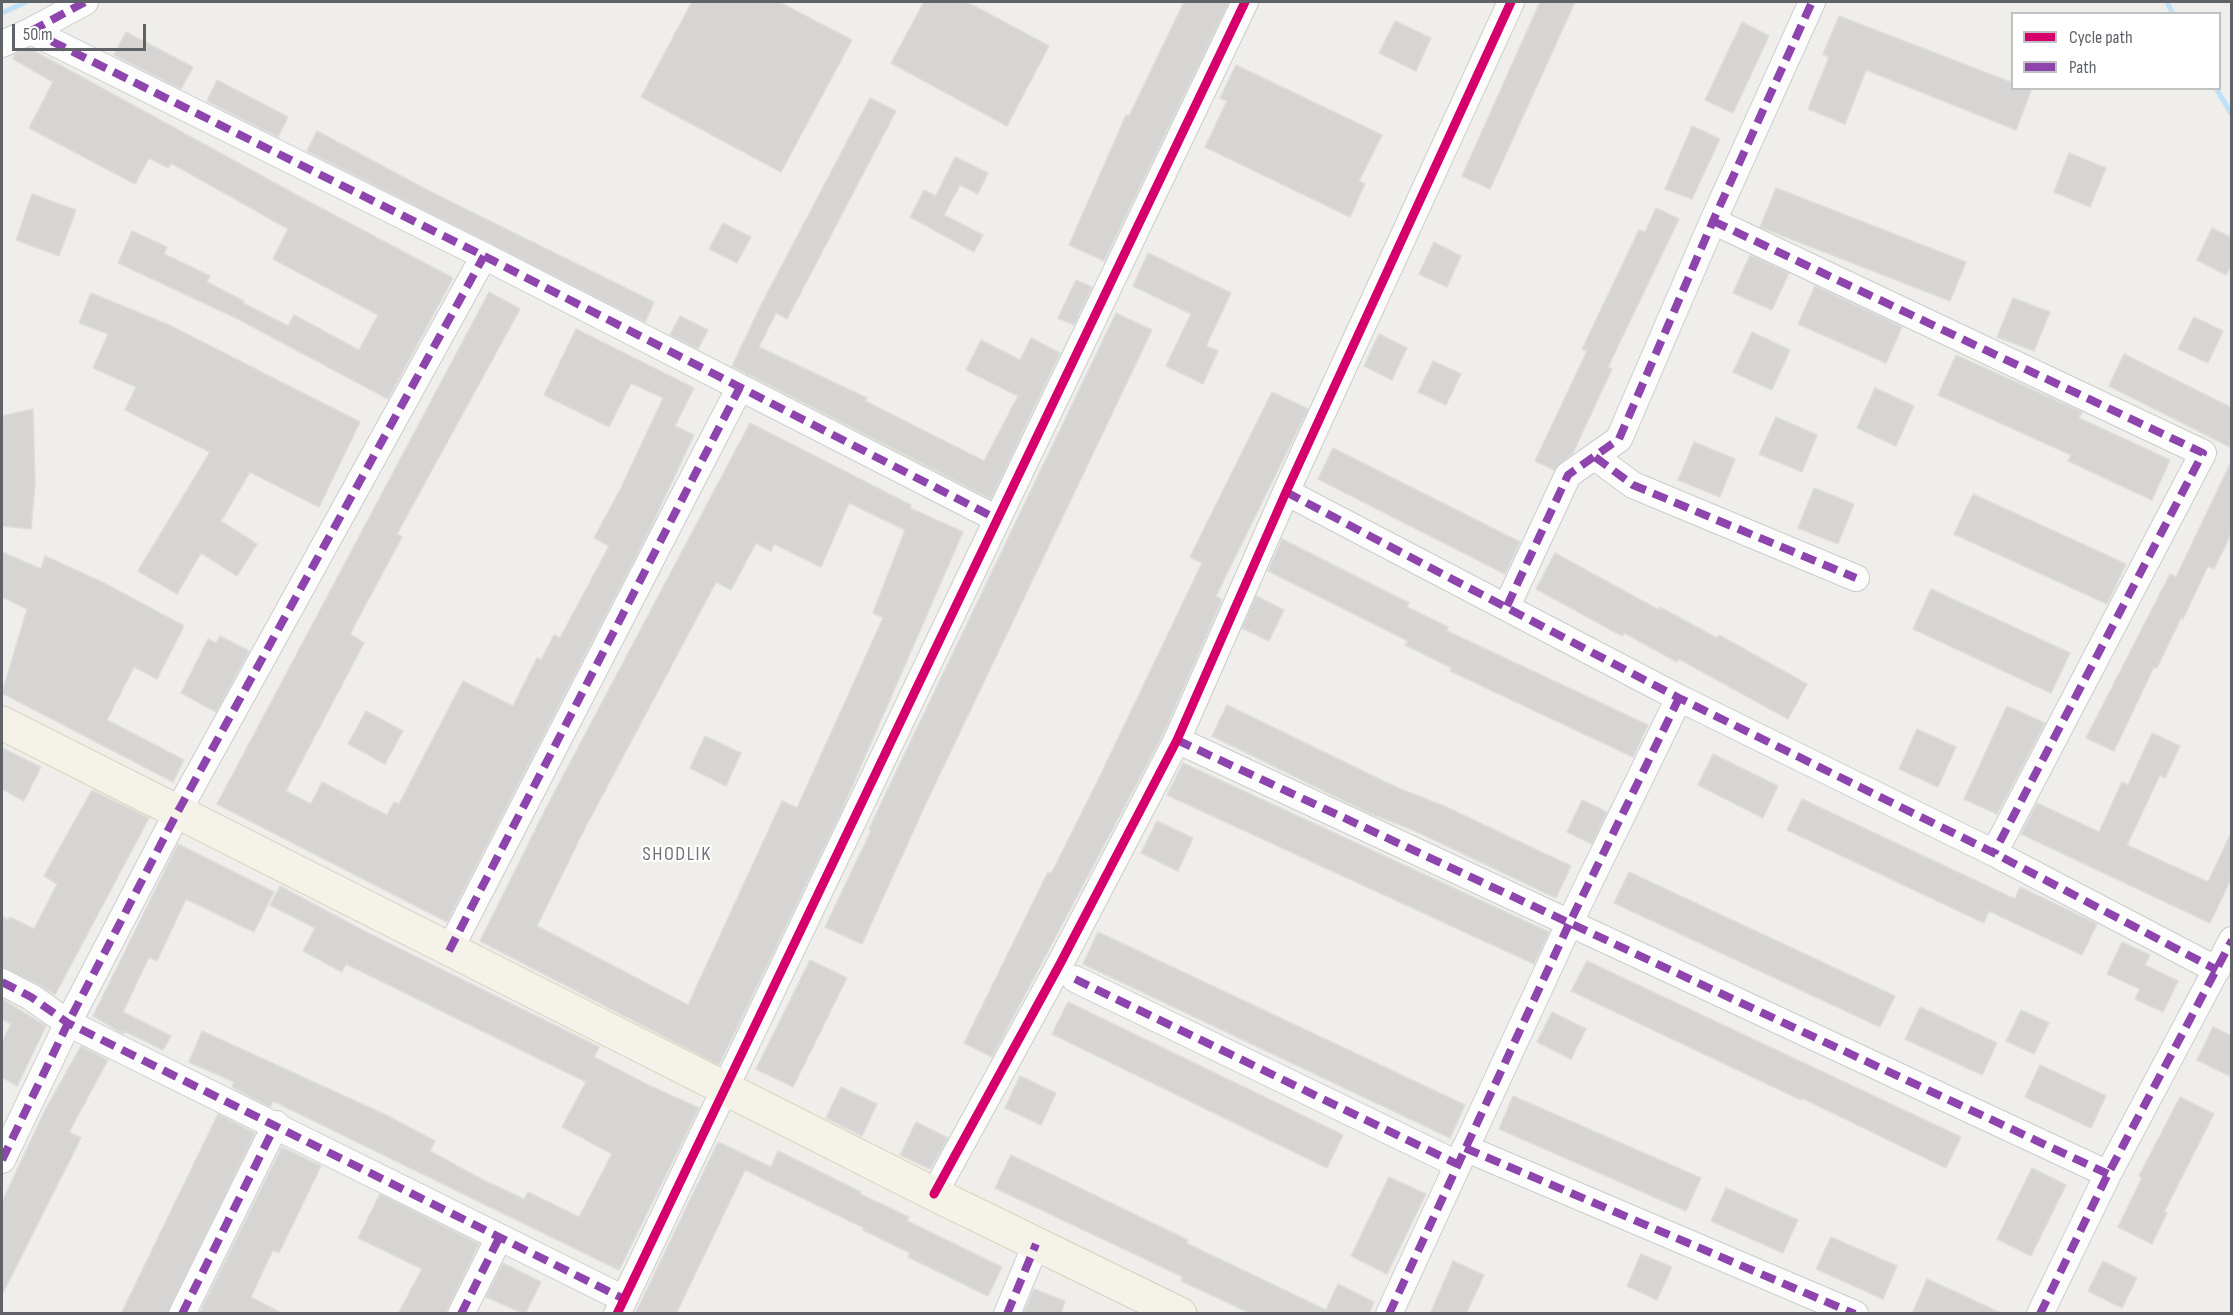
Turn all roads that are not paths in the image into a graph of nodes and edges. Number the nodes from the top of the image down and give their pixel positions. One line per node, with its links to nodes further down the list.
1 (85, 2): 5 (street)
2 (1245, 2): 12 (street)
3 (1511, 2): 11 (street)
4 (1812, 2): 7 (street)
5 (31, 31): 6 (street); 8 (street)
6 (2, 44)
7 (1713, 221): 10 (street); 19 (street)
8 (483, 256): 9 (street); 18 (street)
9 (740, 387): 12 (street); 22 (street)
10 (1595, 457): 13 (street); 14 (street)
11 (1286, 492): 14 (street); 17 (street)
12 (996, 519): 27 (street)
13 (1856, 578)
14 (1507, 606): 15 (street)
15 (1679, 698): 19 (street); 20 (street)
16 (2, 723): 18 (main road)
17 (1176, 740): 20 (street); 32 (street)
18 (177, 813): 22 (main road); 26 (street)
19 (1994, 853): 23 (street)
20 (1569, 924): 29 (street); 31 (street)
21 (2232, 940): 23 (street)
22 (449, 951): 27 (main road)
23 (2217, 970): 31 (street)
24 (1075, 979): 29 (street)
25 (2, 982): 26 (street)
26 (68, 1023): 28 (street); 30 (street)
27 (723, 1089): 32 (main road); 35 (street)
28 (276, 1124): 33 (street); 36 (street)
29 (1461, 1156): 40 (street); 41 (street)
30 (2, 1160)
31 (2108, 1174): 42 (street)
32 (934, 1194): 34 (main road)
33 (499, 1238): 35 (street); 37 (street)
34 (1036, 1244): 38 (street); 39 (main road)
35 (620, 1306)
36 (182, 1314)
37 (462, 1314)
38 (1006, 1314)
39 (1180, 1314)
40 (1389, 1314)
41 (1855, 1314)
42 (2040, 1314)

